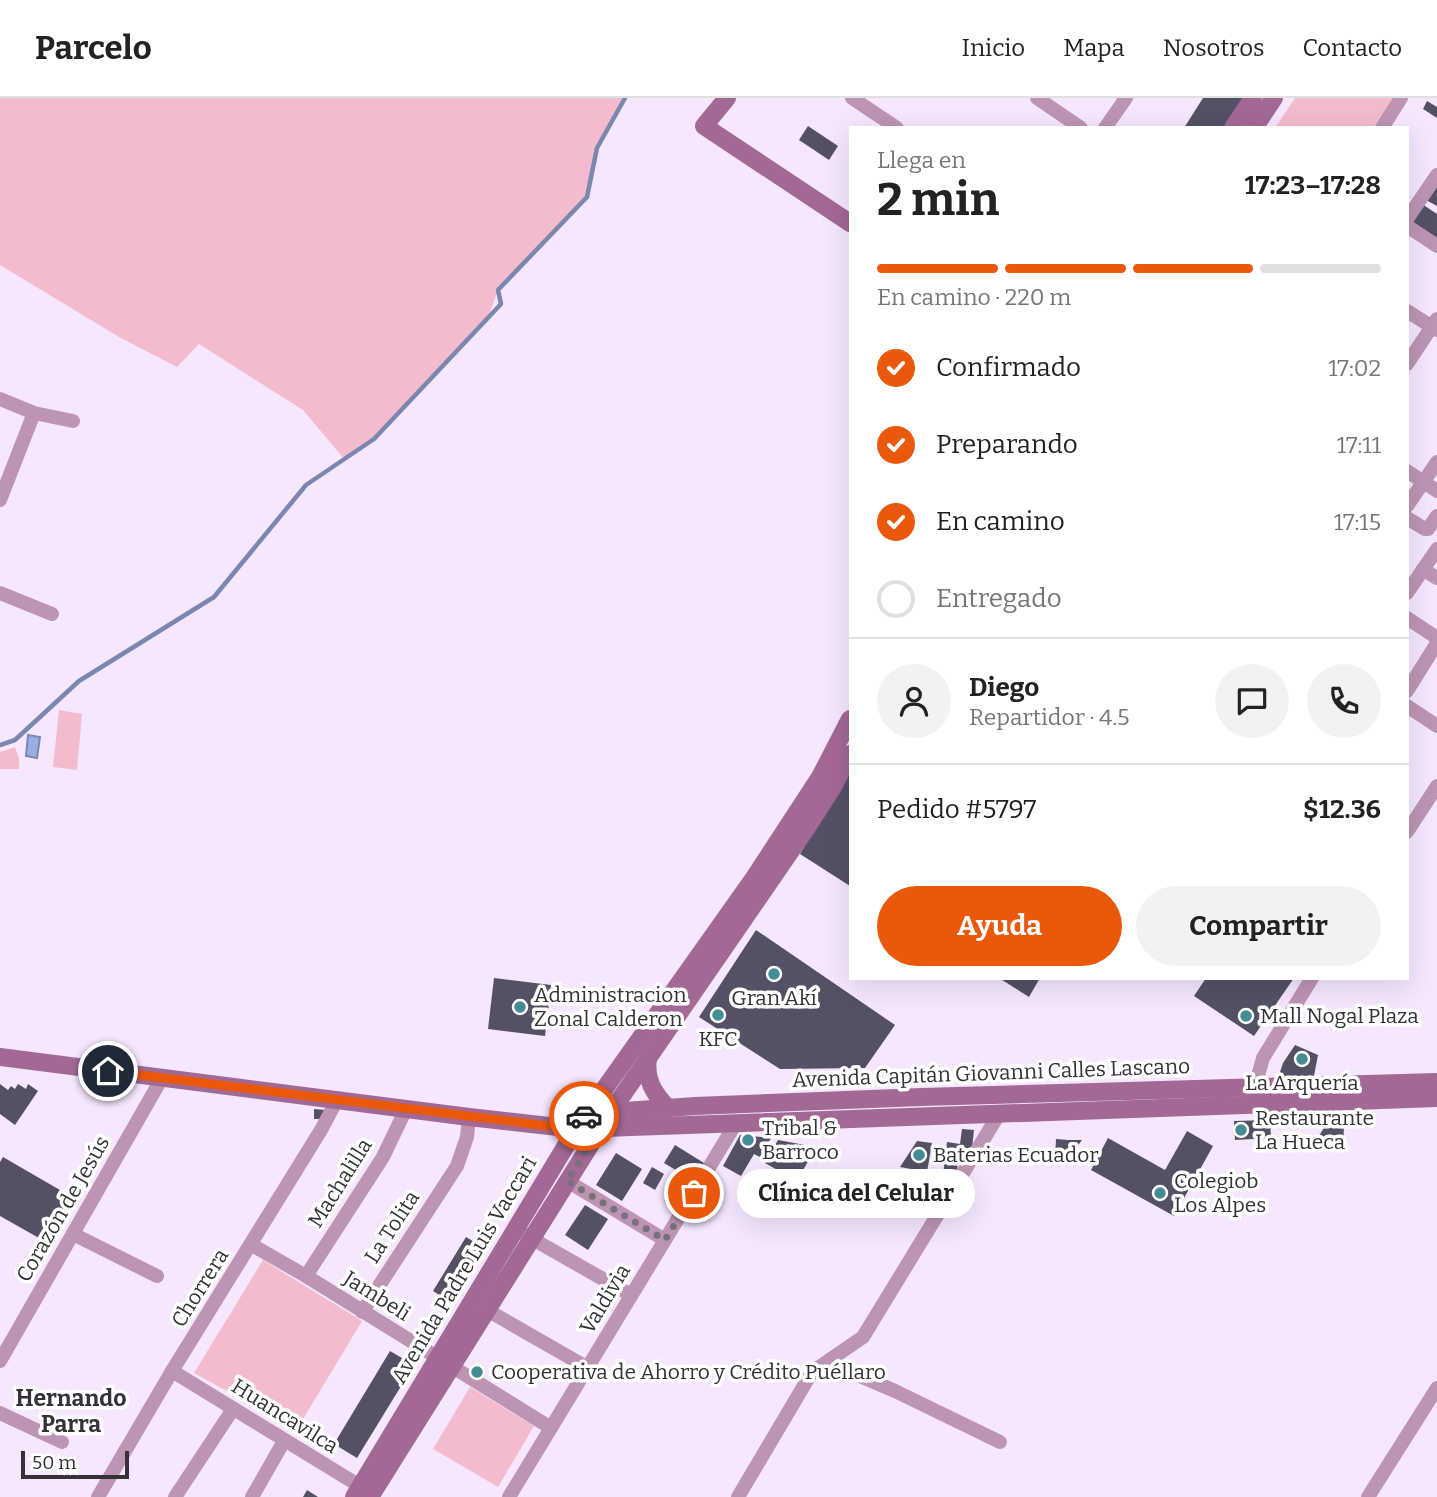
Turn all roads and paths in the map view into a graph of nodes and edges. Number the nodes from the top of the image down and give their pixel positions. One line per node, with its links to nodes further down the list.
1 (727, 98): 16 (main road)
2 (852, 98): 8 (street)
3 (1037, 98): 9 (street)
4 (1126, 98): 10 (street)
5 (1253, 98): 11 (main road)
6 (1274, 98): 12 (main road)
7 (1401, 98): 13 (street)
8 (894, 126)
9 (1078, 126)
10 (1106, 126)
11 (1234, 126)
12 (1258, 126)
13 (1383, 126)
14 (1437, 175): 15 (street)
15 (1409, 216)
16 (849, 222)
17 (1409, 227): 18 (street)
18 (1437, 246)
19 (1409, 311): 20 (street)
20 (1435, 325): 21 (street)
21 (1409, 360)
22 (0, 399): 23 (street)
23 (34, 413): 24 (street); 29 (street)
24 (73, 421)
25 (1437, 462): 27 (street)
26 (1409, 472): 27 (street)
27 (1423, 482): 28 (street); 30 (street)
28 (1437, 491)
29 (0, 500)
30 (1409, 503)
31 (1437, 516): 32 (street)
32 (1409, 519)
33 (1437, 549): 34 (street)
34 (1423, 569): 35 (street); 36 (street)
35 (1437, 578)
36 (1409, 590)
37 (0, 593): 38 (street)
38 (52, 614)
39 (1409, 619): 40 (street)
40 (1437, 640): 41 (street)
41 (1409, 688)
42 (1409, 707): 44 (street)
43 (849, 721): 62 (main road, Avenida Padre Luis Vaccari)
44 (1437, 726)
45 (849, 756): 50 (main road, Avenida Padre Luis Vaccari)
46 (1437, 786): 47 (street)
47 (1409, 829)
48 (1311, 980): 53 (street)
49 (0, 1057): 51 (main road, Avenida Capitán Giovanni Calles Lascano)
50 (648, 1057): 57 (main road); 59 (main road, Avenida Padre Luis Vaccari)
51 (162, 1078): 55 (main road, Avenida Capitán Giovanni Calles Lascano); 67 (street, Corazón de Jesús)
52 (1437, 1082): 53 (main road, Avenida Capitán Giovanni Calles Lascano)
53 (1254, 1087): 56 (street); 57 (main road, Avenida Capitán Giovanni Calles Lascano)
54 (1437, 1098): 56 (main road, Avenida Capitán Giovanni Calles Lascano)
55 (337, 1100): 58 (main road, Avenida Capitán Giovanni Calles Lascano); 70 (street, Chorrera)
56 (1250, 1105): 60 (main road, Avenida Capitán Giovanni Calles Lascano)
57 (668, 1108): 59 (main road, Avenida Capitán Giovanni Calles Lascano)
58 (406, 1109): 61 (main road, Avenida Capitán Giovanni Calles Lascano); 72 (street, Machalilla)
59 (611, 1112): 62 (main road, Avenida Capitán Giovanni Calles Lascano); 64 (main road, Avenida Padre Luis Vaccari)
60 (999, 1114): 63 (main road, Avenida Capitán Giovanni Calles Lascano); 77 (street)
61 (469, 1117): 62 (main road, Avenida Capitán Giovanni Calles Lascano); 75 (street, La Tolita)
62 (580, 1122): 64 (main road, Avenida Capitán Giovanni Calles Lascano); 66 (main road, Avenida Padre Luis Vaccari)
63 (736, 1122): 64 (main road, Avenida Capitán Giovanni Calles Lascano); 69 (street, Valdivia)
64 (600, 1129): 65 (main road, Avenida Padre Luis Vaccari)
65 (567, 1181): 68 (main road, Avenida Padre Luis Vaccari); 69 (street)
66 (515, 1229): 68 (street); 79 (main road, Avenida Padre Luis Vaccari)
67 (73, 1234): 71 (street); 76 (street, Corazón de Jesús)
68 (531, 1238): 73 (street); 74 (main road, Avenida Padre Luis Vaccari)
69 (665, 1240): 73 (street, Valdivia)
70 (252, 1245): 72 (street, Jambeli); 81 (street, Chorrera)
71 (157, 1276)
72 (306, 1276): 75 (street, Jambeli)
73 (631, 1296): 80 (street, Valdivia)
74 (487, 1310): 79 (main road, Avenida Padre Luis Vaccari); 80 (street)
75 (362, 1312): 79 (street, Jambeli)
76 (5, 1341): 78 (street, Corazón de Jesús)
77 (831, 1359): 87 (street); 95 (street)
78 (0, 1360)
79 (445, 1363): 85 (street, Jambeli); 89 (main road, Avenida Padre Luis Vaccari)
80 (587, 1368): 85 (street, Valdivia)
81 (172, 1371): 83 (street, Huancavilca); 91 (street, Chorrera)
82 (1437, 1388): 90 (street)
83 (233, 1409): 86 (street, Huancavilca); 92 (street)
84 (0, 1413): 88 (street)
85 (551, 1429): 94 (street, Valdivia)
86 (284, 1441): 89 (street, Huancavilca); 93 (street)
87 (1000, 1442)
88 (62, 1443)
89 (367, 1494)
90 (1371, 1496)
91 (98, 1497)
92 (175, 1497)
93 (252, 1497)
94 (509, 1497)
95 (738, 1497)

